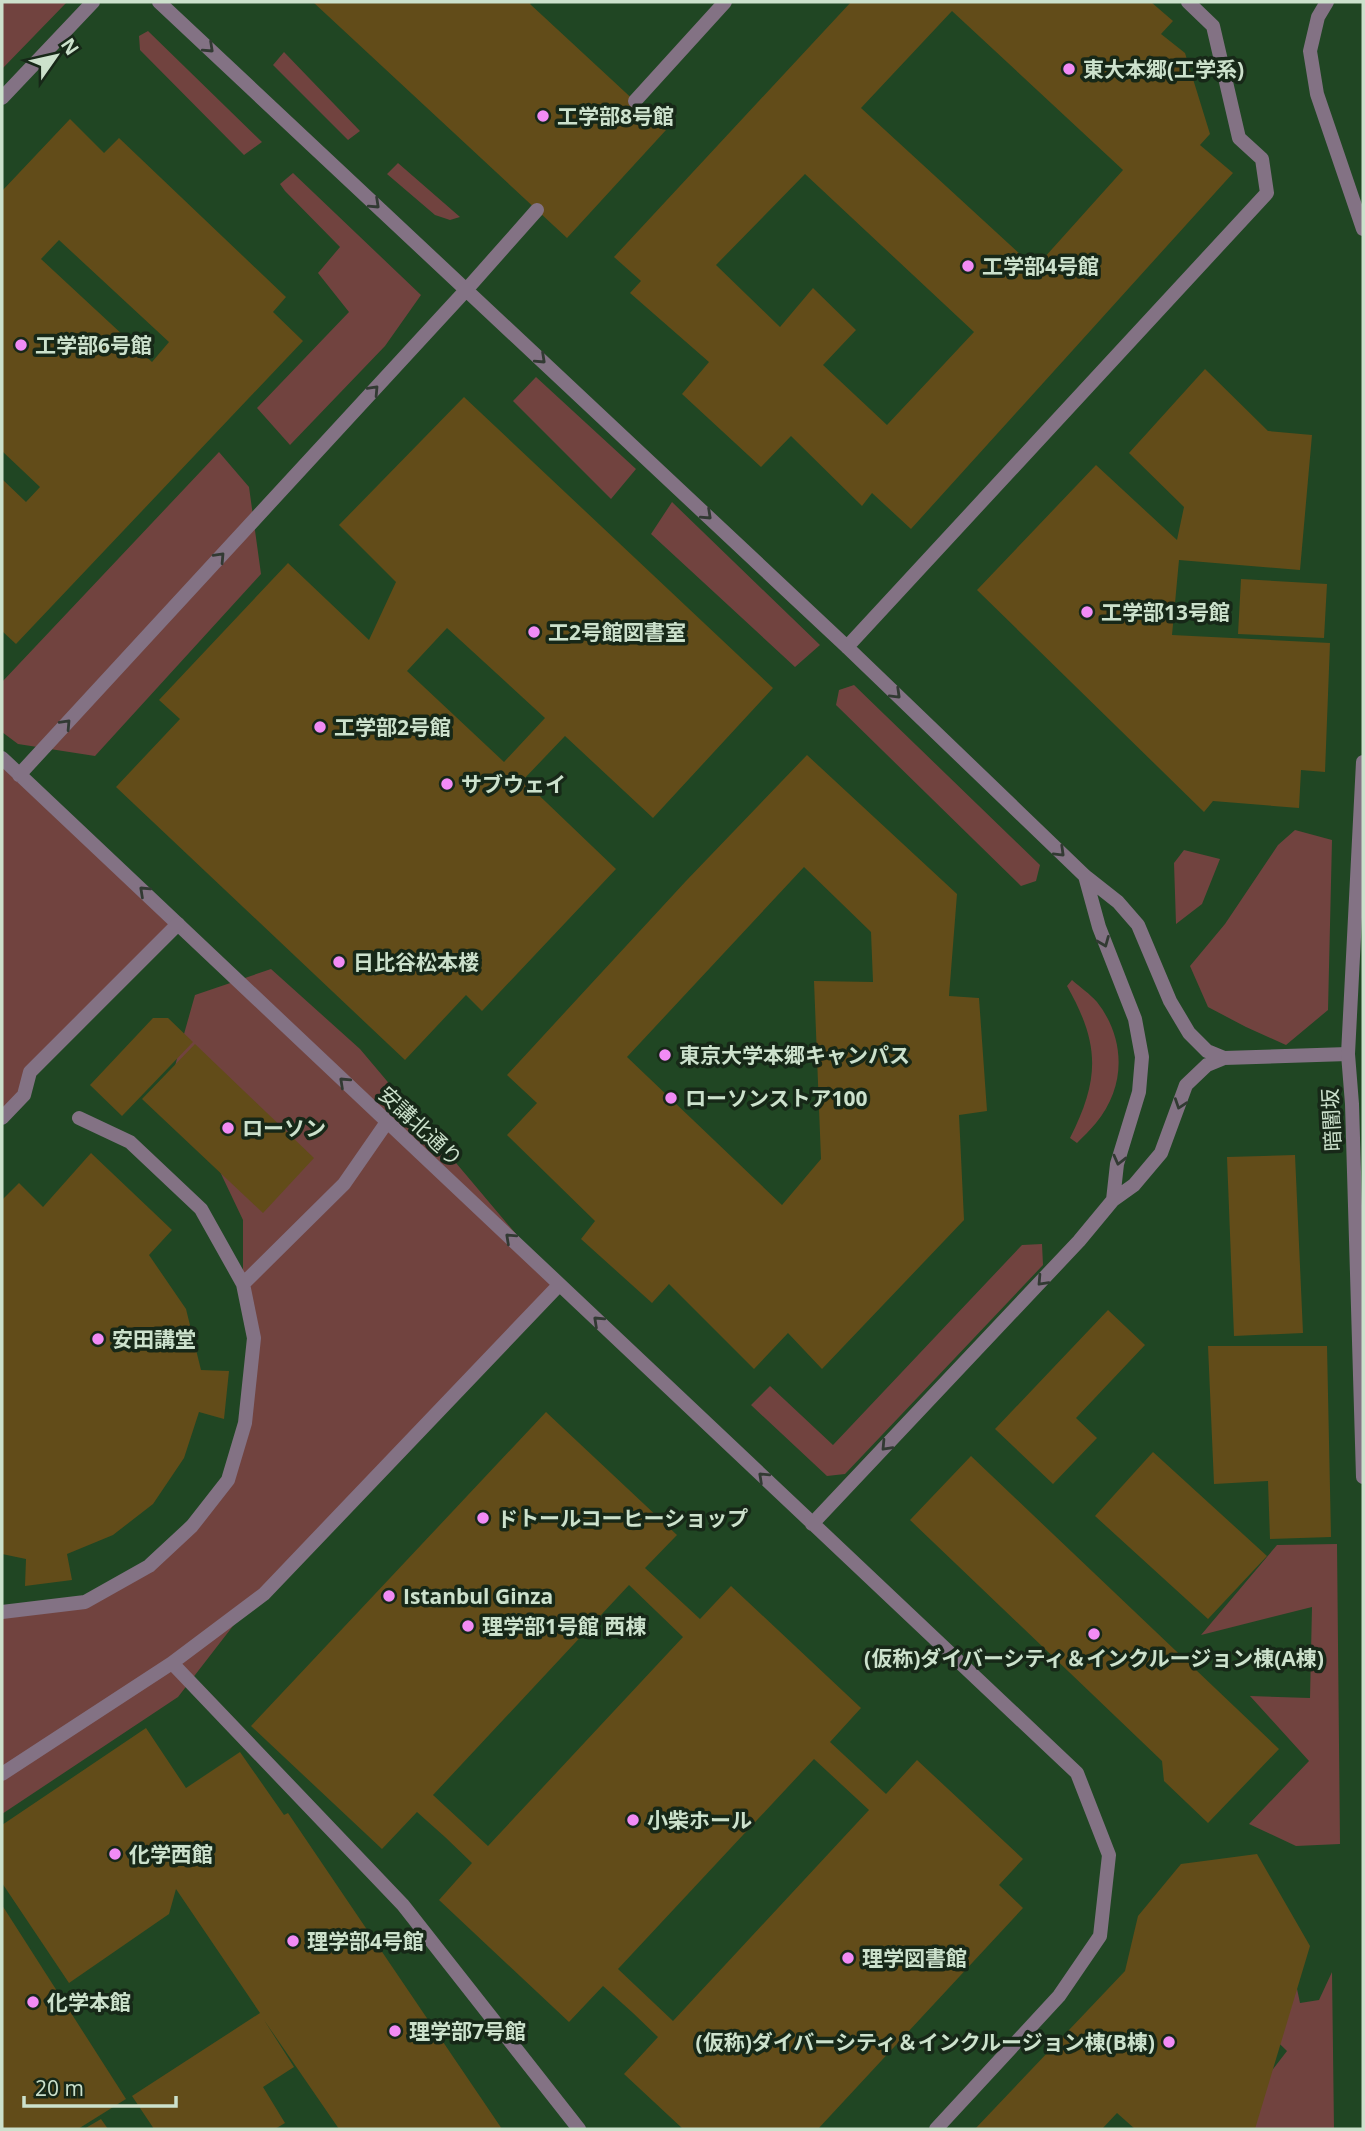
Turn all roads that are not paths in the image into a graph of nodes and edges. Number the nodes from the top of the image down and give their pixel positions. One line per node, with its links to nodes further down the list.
1 (93, 2): 6 (street)
2 (159, 2): 10 (street, one-way to 10)
3 (725, 2): 7 (street)
4 (1188, 2): 11 (street)
5 (1327, 2): 9 (street)
6 (2, 98)
7 (635, 101)
8 (537, 210): 10 (street)
9 (1363, 229)
10 (467, 289): 11 (street, one-way to 11); 14 (street, one-way to 10)
11 (847, 647): 15 (street, one-way to 15)
12 (2, 758): 14 (street, 安講北通り)
13 (1363, 762): 17 (street, 暗闇坂)
14 (19, 775): 16 (street, 安講北通り, one-way to 14)
15 (1085, 876): 18 (street); 22 (street, one-way to 22)
16 (178, 924): 19 (street); 21 (street, 安講北通り, one-way to 16)
17 (1348, 1054): 18 (street); 25 (street, 暗闇坂)
18 (1224, 1058): 22 (street, one-way to 22)
19 (2, 1118)
20 (79, 1118): 23 (street)
21 (387, 1122): 23 (street); 24 (street, 安講北通り, one-way to 21)
22 (1112, 1200): 26 (street, one-way to 26)
23 (243, 1284): 27 (street)
24 (559, 1285): 26 (street, 安講北通り, one-way to 24); 28 (street)
25 (1363, 1477)
26 (813, 1524): 31 (street, 安講北通り)
27 (2, 1612)
28 (172, 1663): 29 (street); 30 (street)
29 (2, 1774)
30 (579, 2129)
31 (936, 2129)

